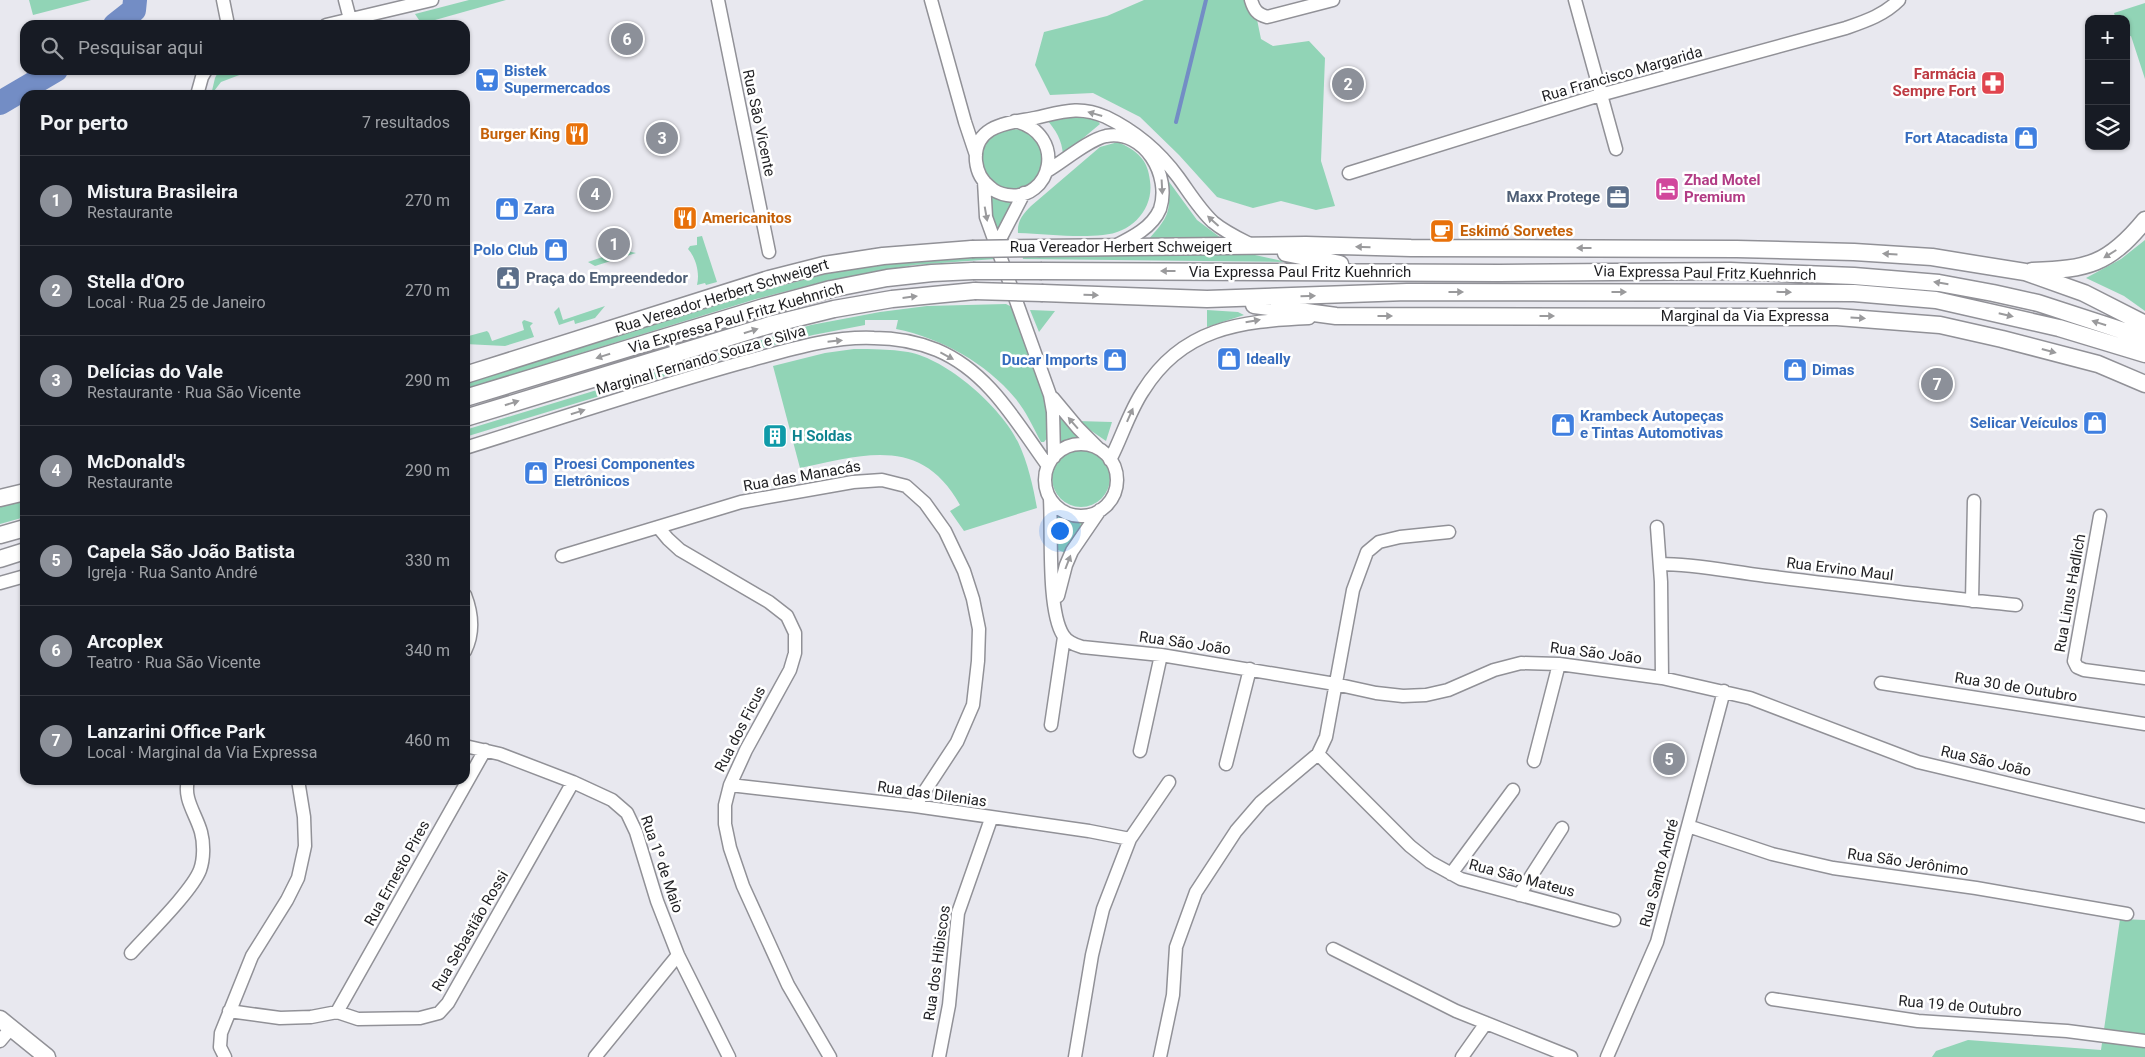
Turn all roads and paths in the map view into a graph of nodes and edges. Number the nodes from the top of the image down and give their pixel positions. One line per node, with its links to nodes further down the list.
1 (223, 0): 11 (street)
2 (345, 0): 10 (street)
3 (432, 0): 10 (street)
4 (718, 0): 30 (street, Rua São Vicente)
5 (930, 0): 16 (street)
6 (1251, 0): 7 (street)
7 (1333, 0)
8 (1574, 0): 15 (street)
9 (1899, 0): 15 (street, Rua Francisco Margarida)
10 (350, 19): 12 (street)
11 (227, 20)
12 (346, 20)
13 (203, 75): 14 (street)
14 (198, 90)
15 (1600, 95): 19 (street); 22 (street, Rua Francisco Margarida)
16 (965, 122): 18 (street); 20 (street)
17 (1015, 122): 18 (street); 21 (street); 27 (street, one-way to 17)
18 (989, 130): 20 (street)
19 (1616, 149)
20 (976, 154): 23 (street)
21 (1047, 171): 24 (street); 28 (street, one-way to 28)
22 (1349, 173)
23 (984, 181): 24 (street); 26 (street, one-way to 26)
24 (1024, 193): 26 (street)
25 (2145, 220): 33 (main road, one-way to 33)
26 (997, 244): 43 (street)
27 (1254, 246): 28 (main road, Rua Vereador Herbert Schweigert); 29 (main road, one-way to 27); 31 (main road)
28 (1113, 247): 41 (main road, Rua Vereador Herbert Schweigert, bridge)
29 (1737, 249): 32 (main road); 33 (main road, one-way to 29)
30 (769, 252)
31 (1374, 271): 32 (main road, Via Expressa Paul Fritz Kuehnrich); 44 (main road, Via Expressa Paul Fritz Kuehnrich, one-way to 44, bridge)
32 (1604, 272): 39 (main road, Via Expressa Paul Fritz Kuehnrich, one-way to 32)
33 (2025, 272): 38 (main road)
34 (1735, 292): 35 (main road, Via Expressa Paul Fritz Kuehnrich, one-way to 34); 37 (main road); 40 (main road, Via Expressa Paul Fritz Kuehnrich, one-way to 40)
35 (1207, 299): 36 (main road, Marginal da Via Expressa); 45 (main road, Via Expressa Paul Fritz Kuehnrich, one-way to 35, bridge)
36 (1336, 316): 37 (main road, Marginal da Via Expressa, one-way to 37); 48 (street, one-way to 36)
37 (1652, 316): 42 (main road, Marginal da Via Expressa, one-way to 42)
38 (2145, 324)
39 (2145, 338)
40 (2145, 354)
41 (470, 373)
42 (2145, 384)
43 (1050, 395): 47 (street, one-way to 43); 49 (street)
44 (470, 396)
45 (470, 416)
46 (470, 446): 49 (street, Marginal Fernando Souza e Silva, one-way to 49)
47 (1099, 449): 48 (street); 49 (street)
48 (1110, 460): 54 (street)
49 (1051, 461): 52 (street)
50 (20, 493): 51 (main road)
51 (0, 498)
52 (1050, 499): 54 (street); 69 (street)
53 (1974, 501): 67 (street)
54 (1100, 510): 69 (street, one-way to 54)
55 (2100, 516): 77 (street, Rua Linus Hadlich)
56 (658, 527): 62 (street, Rua das Manacás); 92 (street, Rua dos Ficus); 97 (street, Rua das Manacás)
57 (1656, 527): 64 (street)
58 (20, 529): 60 (main road)
59 (1449, 532): 79 (street)
60 (0, 535)
61 (20, 553): 63 (main road)
62 (562, 556)
63 (0, 559)
64 (1660, 564): 67 (street, Rua Ervino Maul); 76 (street)
65 (20, 578): 66 (street)
66 (0, 584)
67 (1972, 601): 68 (street, Rua Ervino Maul)
68 (2016, 605)
69 (1054, 609): 72 (street)
70 (470, 616): 71 (street)
71 (470, 637)
72 (1064, 637): 73 (street, Rua São João); 82 (street)
73 (1161, 655): 75 (street, Rua São João); 85 (street)
74 (1559, 664): 76 (street, Rua São João); 79 (street, Rua São João); 87 (street)
75 (1250, 670): 79 (street, Rua São João); 88 (street)
76 (1662, 678): 80 (street, Rua São João)
77 (2145, 678)
78 (1881, 683): 81 (street, Rua 30 de Outubro)
79 (1335, 684): 86 (street)
80 (1724, 691): 98 (street, Rua São João); 100 (street, Rua Santo André)
81 (2145, 724)
82 (1052, 725)
83 (470, 747): 84 (street, Rua 1º de Maio)
84 (485, 750): 89 (street, Rua Ernesto Pires); 90 (street, Rua 1º de Maio)
85 (1140, 751)
86 (1318, 754): 103 (street, Rua São Mateus); 124 (street)
87 (1534, 761)
88 (1226, 764)
89 (470, 777)
90 (572, 782): 109 (street, Rua 1º de Maio); 112 (street, Rua Sebastião Rossi)
91 (1169, 782): 102 (street)
92 (730, 784): 97 (street, Rua das Dilenias); 121 (street, Rua dos Ficus)
93 (187, 785): 108 (street)
94 (299, 785): 111 (street)
95 (465, 785): 112 (street, Rua Ernesto Pires)
96 (1513, 790): 103 (street)
97 (915, 806): 99 (street, Rua das Dilenias)
98 (2145, 816)
99 (990, 819): 102 (street, Rua das Dilenias); 122 (street, Rua dos Hibiscos)
100 (1688, 826): 105 (street, Rua São Jerônimo); 127 (street, Rua Santo André)
101 (1562, 828): 104 (street)
102 (1130, 839): 123 (street)
103 (1451, 874): 104 (street, Rua São Mateus)
104 (1519, 895): 106 (street, Rua São Mateus)
105 (2127, 914)
106 (1614, 920)
107 (1333, 949): 113 (street)
108 (131, 953)
109 (678, 955): 119 (street); 120 (street, Rua 1º de Maio)
110 (1772, 999): 116 (street, Rua 19 de Outubro)
111 (229, 1012): 112 (street, Rua Sebastião Rossi); 118 (street)
112 (338, 1012)
113 (1486, 1022): 125 (street); 126 (street)
114 (5, 1024): 115 (street); 117 (main road)
115 (0, 1041)
116 (2145, 1041)
117 (47, 1057)
118 (225, 1057)
119 (595, 1057)
120 (729, 1057)
121 (830, 1057)
122 (939, 1057)
123 (1075, 1057)
124 (1160, 1057)
125 (1462, 1057)
126 (1571, 1057)
127 (1607, 1057)

